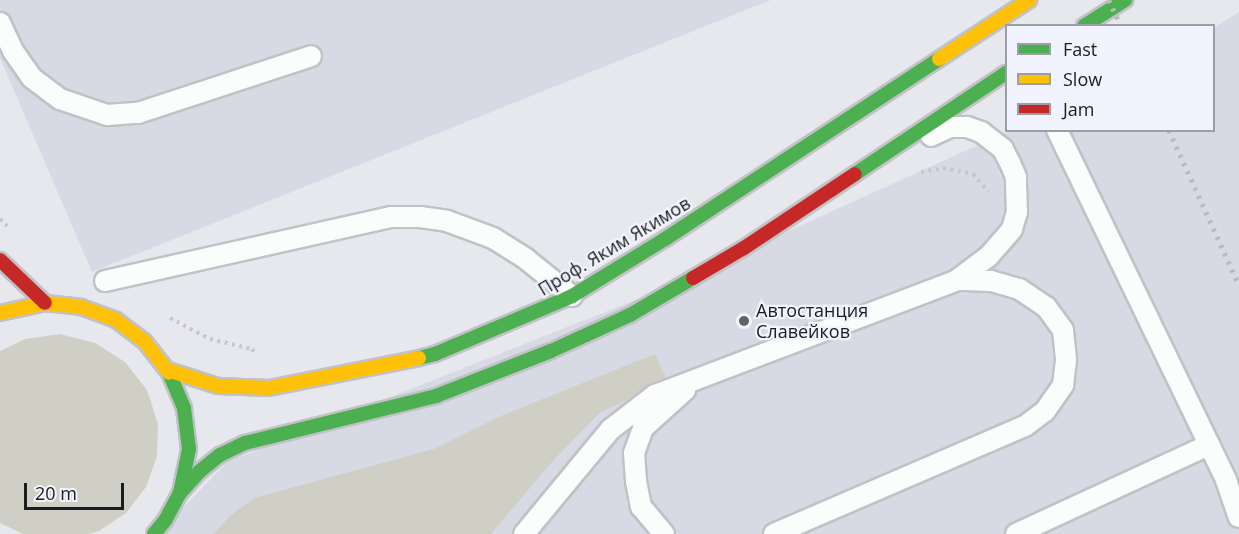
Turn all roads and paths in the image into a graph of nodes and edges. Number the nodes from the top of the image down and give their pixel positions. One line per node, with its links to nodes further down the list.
1 (1029, 0): 12 (main road, Проф. Яким Якимов)
2 (1125, 0): 4 (main road)
3 (0, 23): 5 (lane)
4 (1087, 24)
5 (311, 56)
6 (1005, 74): 8 (main road)
7 (1058, 132): 17 (lane)
8 (881, 155): 10 (lane); 18 (main road)
9 (0, 260): 13 (main road)
10 (957, 280): 16 (lane); 23 (lane)
11 (105, 281): 12 (lane)
12 (572, 296): 15 (main road, Проф. Яким Якимов)
13 (45, 303): 14 (main road); 15 (main road)
14 (0, 314)
15 (168, 370): 18 (main road)
16 (701, 378): 21 (lane); 22 (lane)
17 (1209, 446): 19 (lane); 24 (lane)
18 (180, 493): 20 (main road)
19 (1239, 517)
20 (154, 534)
21 (524, 534)
22 (664, 534)
23 (774, 534)
24 (1016, 534)

